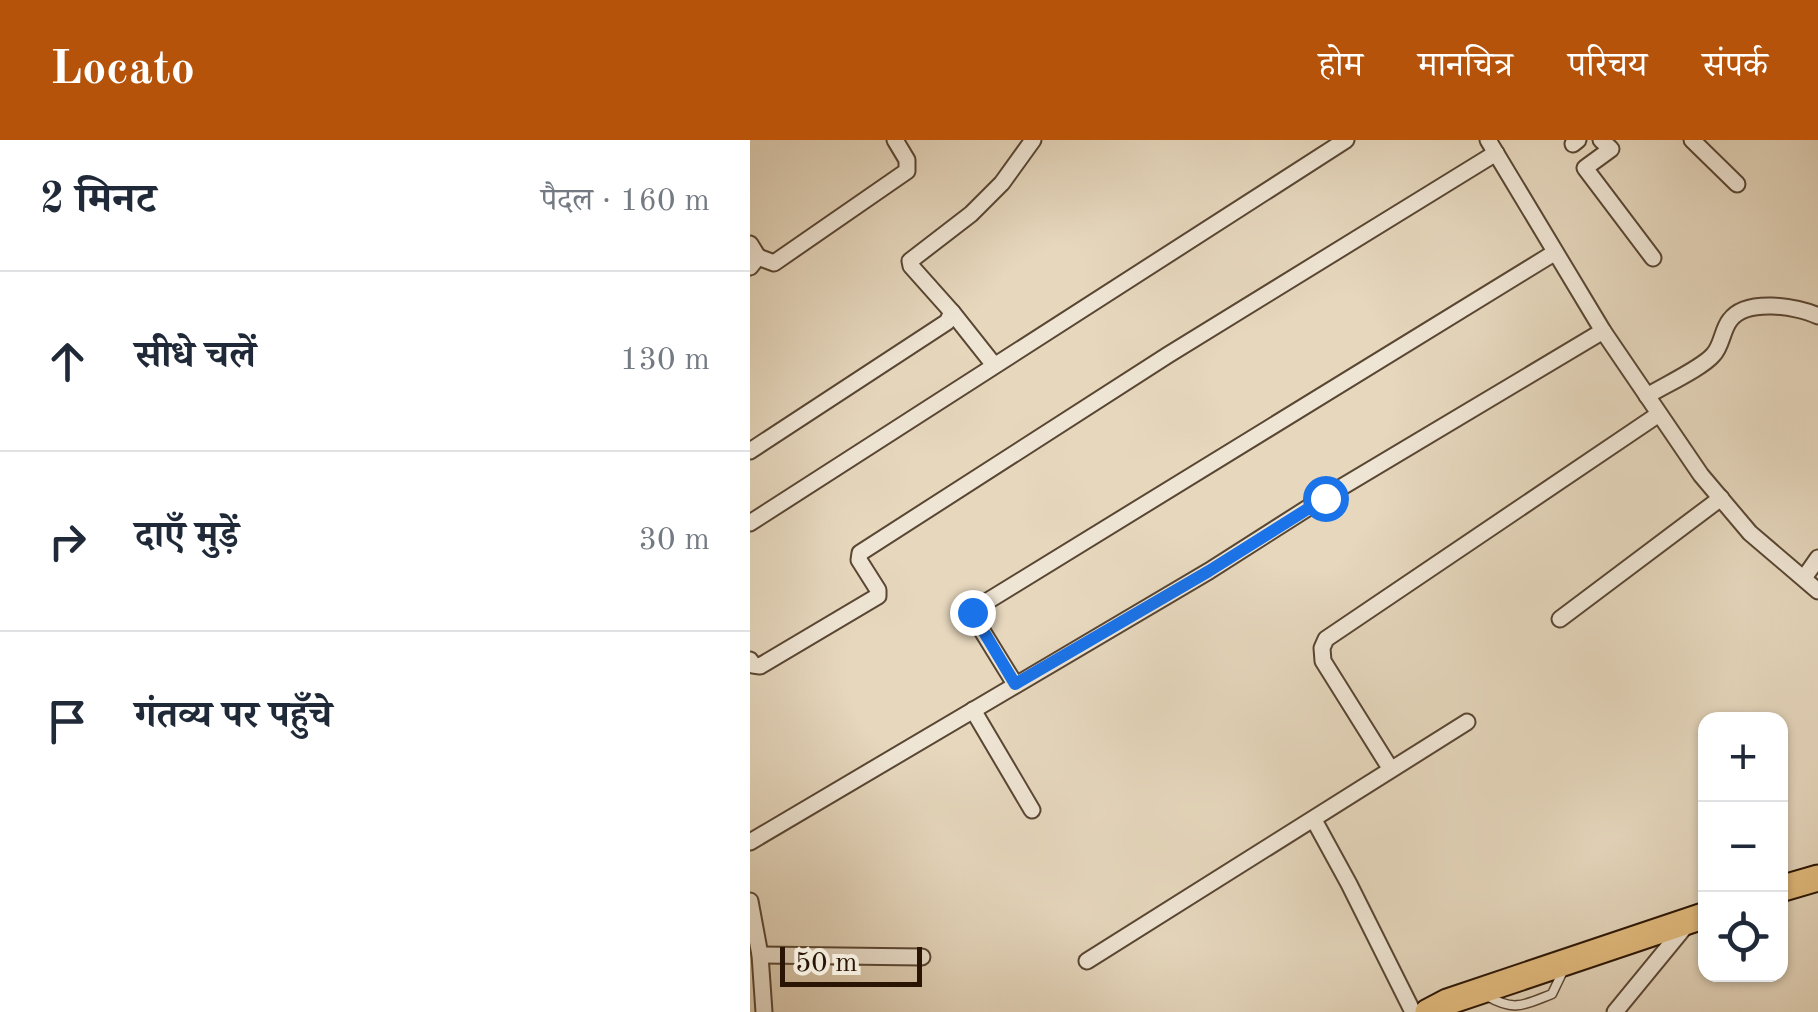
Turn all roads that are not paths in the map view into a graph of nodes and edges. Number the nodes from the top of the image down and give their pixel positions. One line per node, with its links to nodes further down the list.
1 (895, 140): 9 (street)
2 (1033, 140): 11 (street)
3 (1346, 140): 14 (street)
4 (1601, 140): 10 (street)
5 (1692, 140): 7 (street)
6 (1492, 147): 8 (street); 24 (street)
7 (1737, 184)
8 (1554, 252): 13 (street); 25 (street)
9 (753, 256)
10 (1653, 258)
11 (952, 312): 14 (street); 17 (street)
12 (1818, 316): 15 (street)
13 (1603, 332): 15 (street); 25 (street)
14 (994, 365): 19 (street)
15 (1647, 396): 16 (street)
16 (1659, 414): 18 (street); 28 (street)
17 (750, 450)
18 (1721, 498): 21 (street); 23 (street)
19 (750, 523)
20 (1818, 558): 21 (street)
21 (1804, 578): 22 (street)
22 (1818, 590)
23 (1560, 619)
24 (750, 660)
25 (1015, 684): 26 (street)
26 (973, 710): 29 (street); 31 (street)
27 (1466, 722): 28 (street)
28 (1390, 768): 30 (street)
29 (1032, 810)
30 (1314, 820): 38 (street); 40 (street)
31 (750, 842)
32 (1818, 878): 33 (main road)
33 (1788, 887)
34 (750, 902): 36 (street)
35 (1698, 917): 41 (main road); 42 (street)
36 (760, 954): 37 (street); 39 (street)
37 (922, 956)
38 (1087, 961)
39 (764, 1012)
40 (1413, 1012)
41 (1428, 1012)
42 (1615, 1012)

